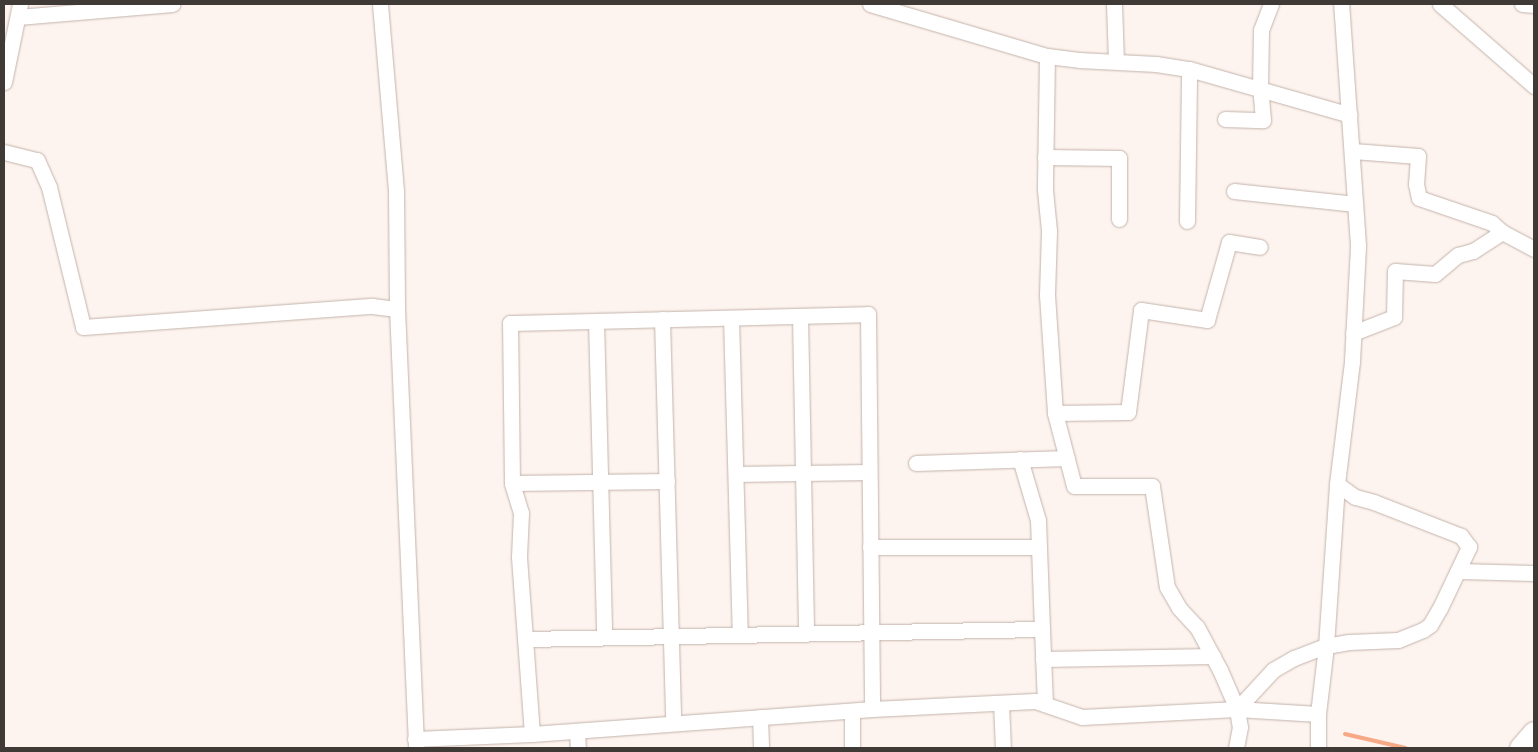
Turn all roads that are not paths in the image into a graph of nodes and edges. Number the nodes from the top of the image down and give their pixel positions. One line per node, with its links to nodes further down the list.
1 (172, 4): 10 (street)
2 (380, 4): 29 (street)
3 (870, 4): 11 (street)
4 (1114, 4): 12 (street)
5 (1271, 4): 16 (street)
6 (1342, 4): 17 (street)
7 (1440, 4): 15 (street)
8 (1522, 4): 9 (street)
9 (1534, 5)
10 (19, 10): 14 (street)
11 (1047, 56): 12 (street); 21 (street)
12 (1116, 61): 13 (street)
13 (1188, 69): 16 (street); 25 (street)
14 (4, 82)
15 (1534, 86)
16 (1260, 88): 17 (street); 18 (street)
17 (1350, 115): 20 (street)
18 (1225, 119)
19 (4, 152): 29 (street)
20 (1353, 152): 23 (street); 26 (street)
21 (1045, 157): 24 (street); 35 (street)
22 (1234, 191): 23 (street)
23 (1355, 204): 34 (street)
24 (1119, 219)
25 (1187, 220)
26 (1502, 232): 28 (street); 34 (street)
27 (1260, 247): 35 (street)
28 (1534, 249)
29 (397, 309): 71 (street)
30 (800, 316): 31 (street); 39 (street); 40 (street)
31 (731, 318): 32 (street); 41 (street)
32 (662, 320): 33 (street); 42 (street)
33 (596, 321): 43 (street); 44 (street)
34 (1353, 333): 45 (street)
35 (1055, 413): 36 (street)
36 (1067, 458): 37 (street); 58 (street)
37 (1020, 459): 38 (street); 47 (street)
38 (916, 463)
39 (869, 472): 40 (street); 46 (street)
40 (803, 473): 41 (street); 52 (street)
41 (736, 474): 53 (street)
42 (667, 481): 43 (street); 54 (street)
43 (600, 482): 44 (street); 55 (street)
44 (512, 484): 56 (street)
45 (1337, 484): 48 (street); 57 (street)
46 (870, 547): 47 (street); 51 (street)
47 (1039, 547): 50 (street)
48 (1458, 571): 49 (street); 57 (street)
49 (1534, 573)
50 (1042, 629): 51 (street); 59 (street)
51 (871, 631): 52 (street); 62 (street)
52 (806, 633): 53 (street)
53 (740, 634): 54 (street)
54 (672, 636): 55 (street); 67 (street)
55 (604, 638): 56 (street)
56 (525, 639): 70 (street)
57 (1326, 646): 63 (street); 65 (street)
58 (1213, 656): 59 (street); 63 (street)
59 (1043, 659): 61 (street)
60 (1001, 702): 61 (street); 62 (street); 75 (street)
61 (1045, 704): 63 (street)
62 (872, 709): 64 (street)
63 (1237, 709): 65 (street); 76 (street)
64 (852, 711): 66 (street); 74 (street)
65 (1318, 714): 77 (street)
66 (760, 717): 67 (street); 73 (street)
67 (673, 724): 68 (street)
68 (576, 731): 70 (street); 72 (street)
69 (1534, 732): 78 (main road)
70 (532, 734): 71 (street)
71 (416, 744)
72 (578, 748)
73 (761, 748)
74 (852, 748)
75 (1002, 748)
76 (1236, 748)
77 (1318, 748)
78 (1520, 748)

